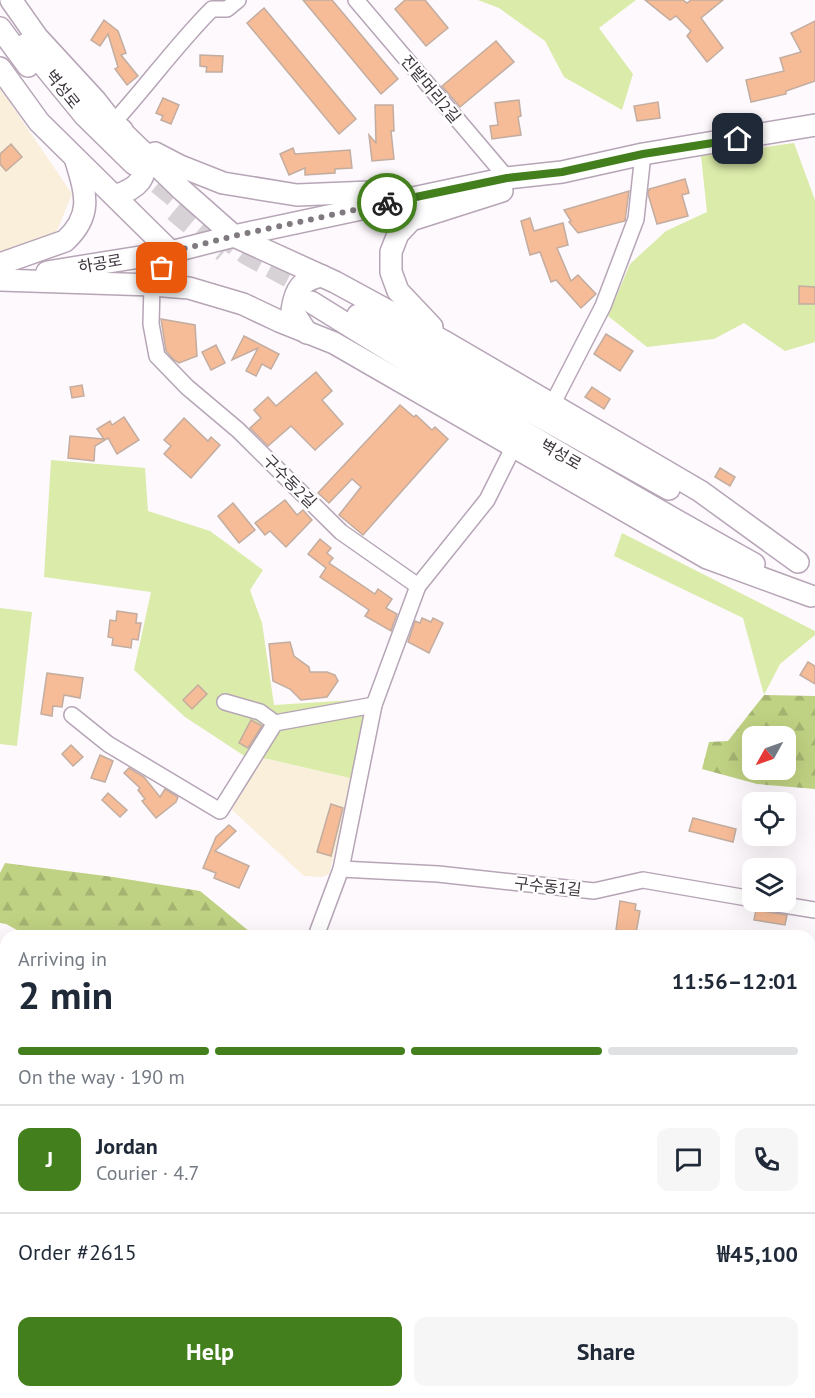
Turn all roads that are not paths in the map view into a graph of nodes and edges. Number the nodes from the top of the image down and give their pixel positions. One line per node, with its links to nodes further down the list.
1 (11, 0): 8 (main road)
2 (238, 0): 4 (street)
3 (356, 0): 14 (street, 진밭머리2길)
4 (210, 4): 8 (street)
5 (0, 9): 12 (main road, 벽성로)
6 (0, 28): 12 (main road, 벽성로)
7 (0, 68): 11 (main road)
8 (113, 123): 12 (main road); 15 (main road)
9 (815, 125): 10 (main road)
10 (643, 154): 13 (main road); 25 (street)
11 (75, 158): 16 (main road); 19 (main road)
12 (136, 164): 16 (main road); 17 (main road)
13 (562, 172): 14 (main road); 24 (main road)
14 (507, 178): 15 (main road)
15 (453, 189): 17 (main road, 하공로)
16 (115, 196): 18 (main road)
17 (234, 236): 18 (main road, 하공로); 22 (main road)
18 (171, 252): 20 (main road, 하공로); 21 (street, 구수동2길)
19 (0, 264)
20 (0, 279): 21 (main road)
21 (152, 285): 23 (main road); 28 (street, 구수동2길)
22 (317, 290): 23 (main road); 24 (main road); 27 (main road, 벽성로); 29 (main road, 벽성로)
23 (307, 333): 26 (main road)
24 (447, 343): 25 (main road)
25 (549, 404): 27 (main road)
26 (514, 446): 28 (street); 29 (main road)
27 (806, 567)
28 (418, 586): 31 (street)
29 (813, 597)
30 (225, 702): 33 (street)
31 (374, 705): 33 (street); 34 (street)
32 (72, 715): 33 (street)
33 (274, 723)
34 (341, 869): 35 (street, 구수동1길); 38 (street)
35 (742, 897)
36 (796, 907): 37 (street)
37 (815, 910)
38 (318, 930)

